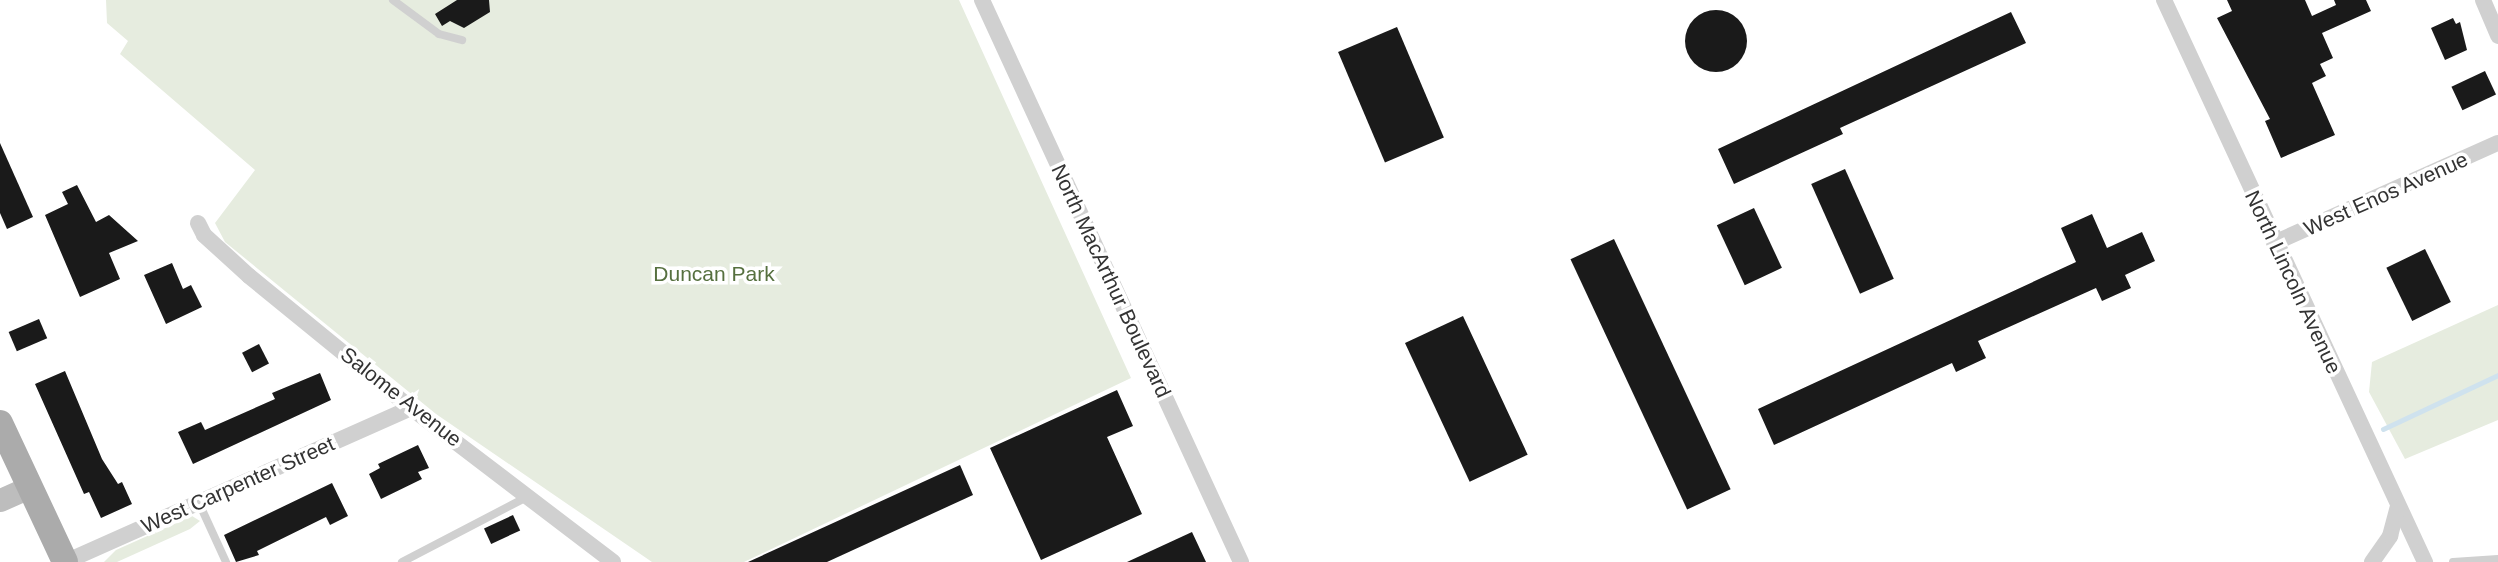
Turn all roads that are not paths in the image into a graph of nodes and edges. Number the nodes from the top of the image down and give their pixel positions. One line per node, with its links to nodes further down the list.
1 (393, 0): 6 (lane)
2 (982, 0): 22 (street, North MacArthur Boulevard)
3 (2165, 0): 9 (street, North Lincoln Avenue)
4 (2483, 0): 5 (street)
5 (2498, 36)
6 (462, 40)
7 (2498, 143): 9 (street, West Enos Avenue)
8 (198, 223): 10 (street, Salome Avenue)
9 (2274, 243): 16 (street, North Lincoln Avenue)
10 (411, 408): 13 (street, Salome Avenue); 15 (street, West Carpenter Street)
11 (0, 423): 12 (main road)
12 (29, 487): 14 (street); 18 (main road)
13 (530, 496): 20 (lane); 21 (street, Salome Avenue)
14 (0, 500)
15 (199, 503): 18 (street, West Carpenter Street); 19 (lane)
16 (2398, 507): 23 (street); 24 (street, North Lincoln Avenue)
17 (2498, 559): 25 (lane)
18 (65, 562)
19 (226, 562)
20 (402, 562)
21 (613, 562)
22 (1241, 562)
23 (2372, 562)
24 (2425, 562)
25 (2453, 562)

